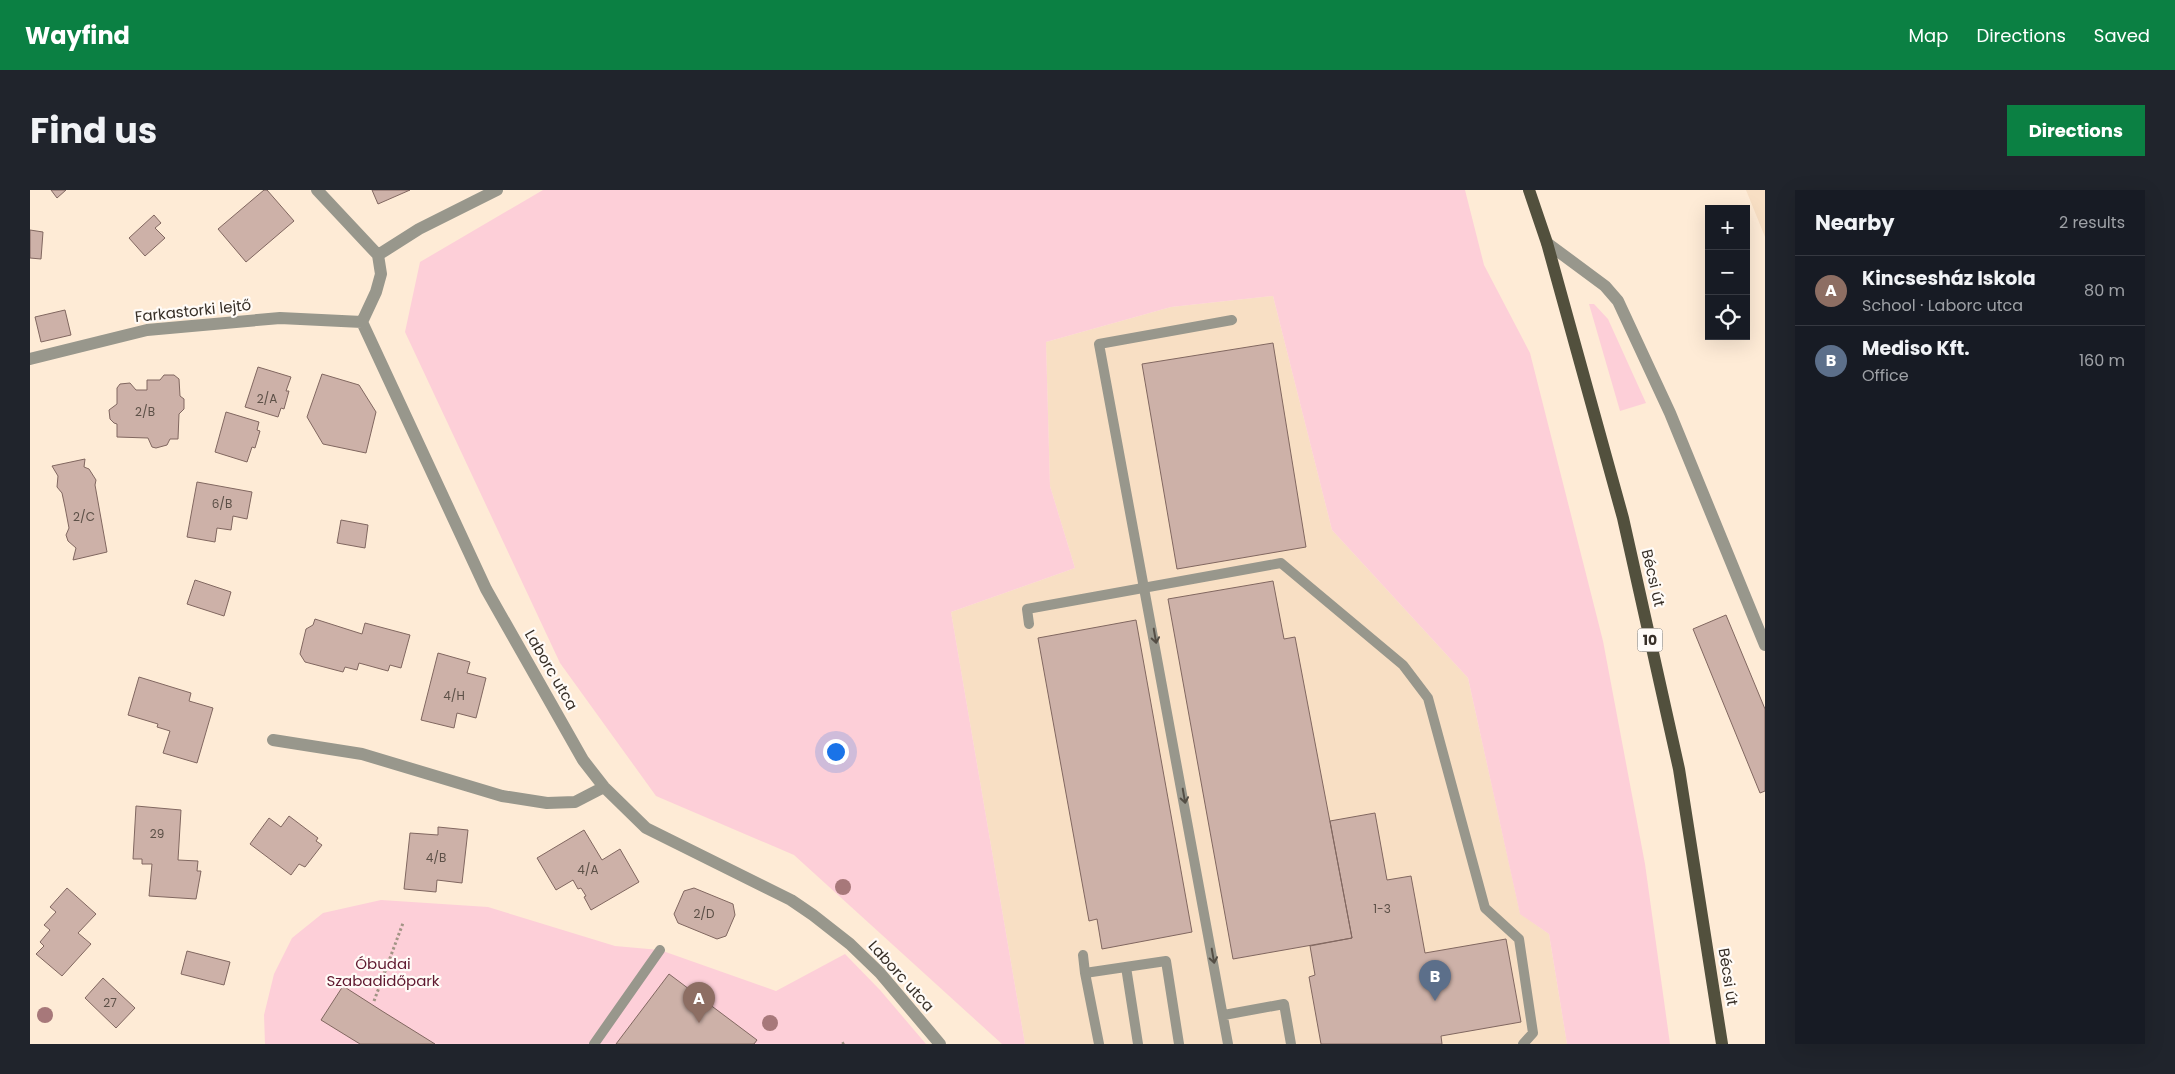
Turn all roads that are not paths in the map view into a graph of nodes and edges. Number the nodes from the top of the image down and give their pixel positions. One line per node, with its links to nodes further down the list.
1 (317, 190): 5 (street)
2 (497, 190): 5 (street)
3 (1529, 190): 4 (main road, Bécsi út / 10)
4 (1547, 243): 11 (street); 27 (main road, Bécsi út / 10)
5 (378, 255): 7 (street)
6 (1232, 320): 9 (lane)
7 (362, 322): 8 (street, Farkastorki lejtő); 13 (street, Laborc utca)
8 (30, 358)
9 (1146, 588): 10 (lane); 18 (lane, one-way to 18); 26 (lane)
10 (1029, 624)
11 (1765, 645)
12 (273, 740): 13 (street)
13 (604, 787): 20 (street, Laborc utca)
14 (660, 950): 19 (lane)
15 (1083, 955): 17 (lane)
16 (1126, 967): 17 (lane); 22 (lane); 23 (lane)
17 (1085, 973): 21 (lane)
18 (1224, 1015): 24 (lane); 25 (lane)
19 (594, 1044)
20 (940, 1044)
21 (1098, 1044)
22 (1138, 1044)
23 (1179, 1044)
24 (1228, 1044)
25 (1291, 1044)
26 (1523, 1044)
27 (1722, 1044)

